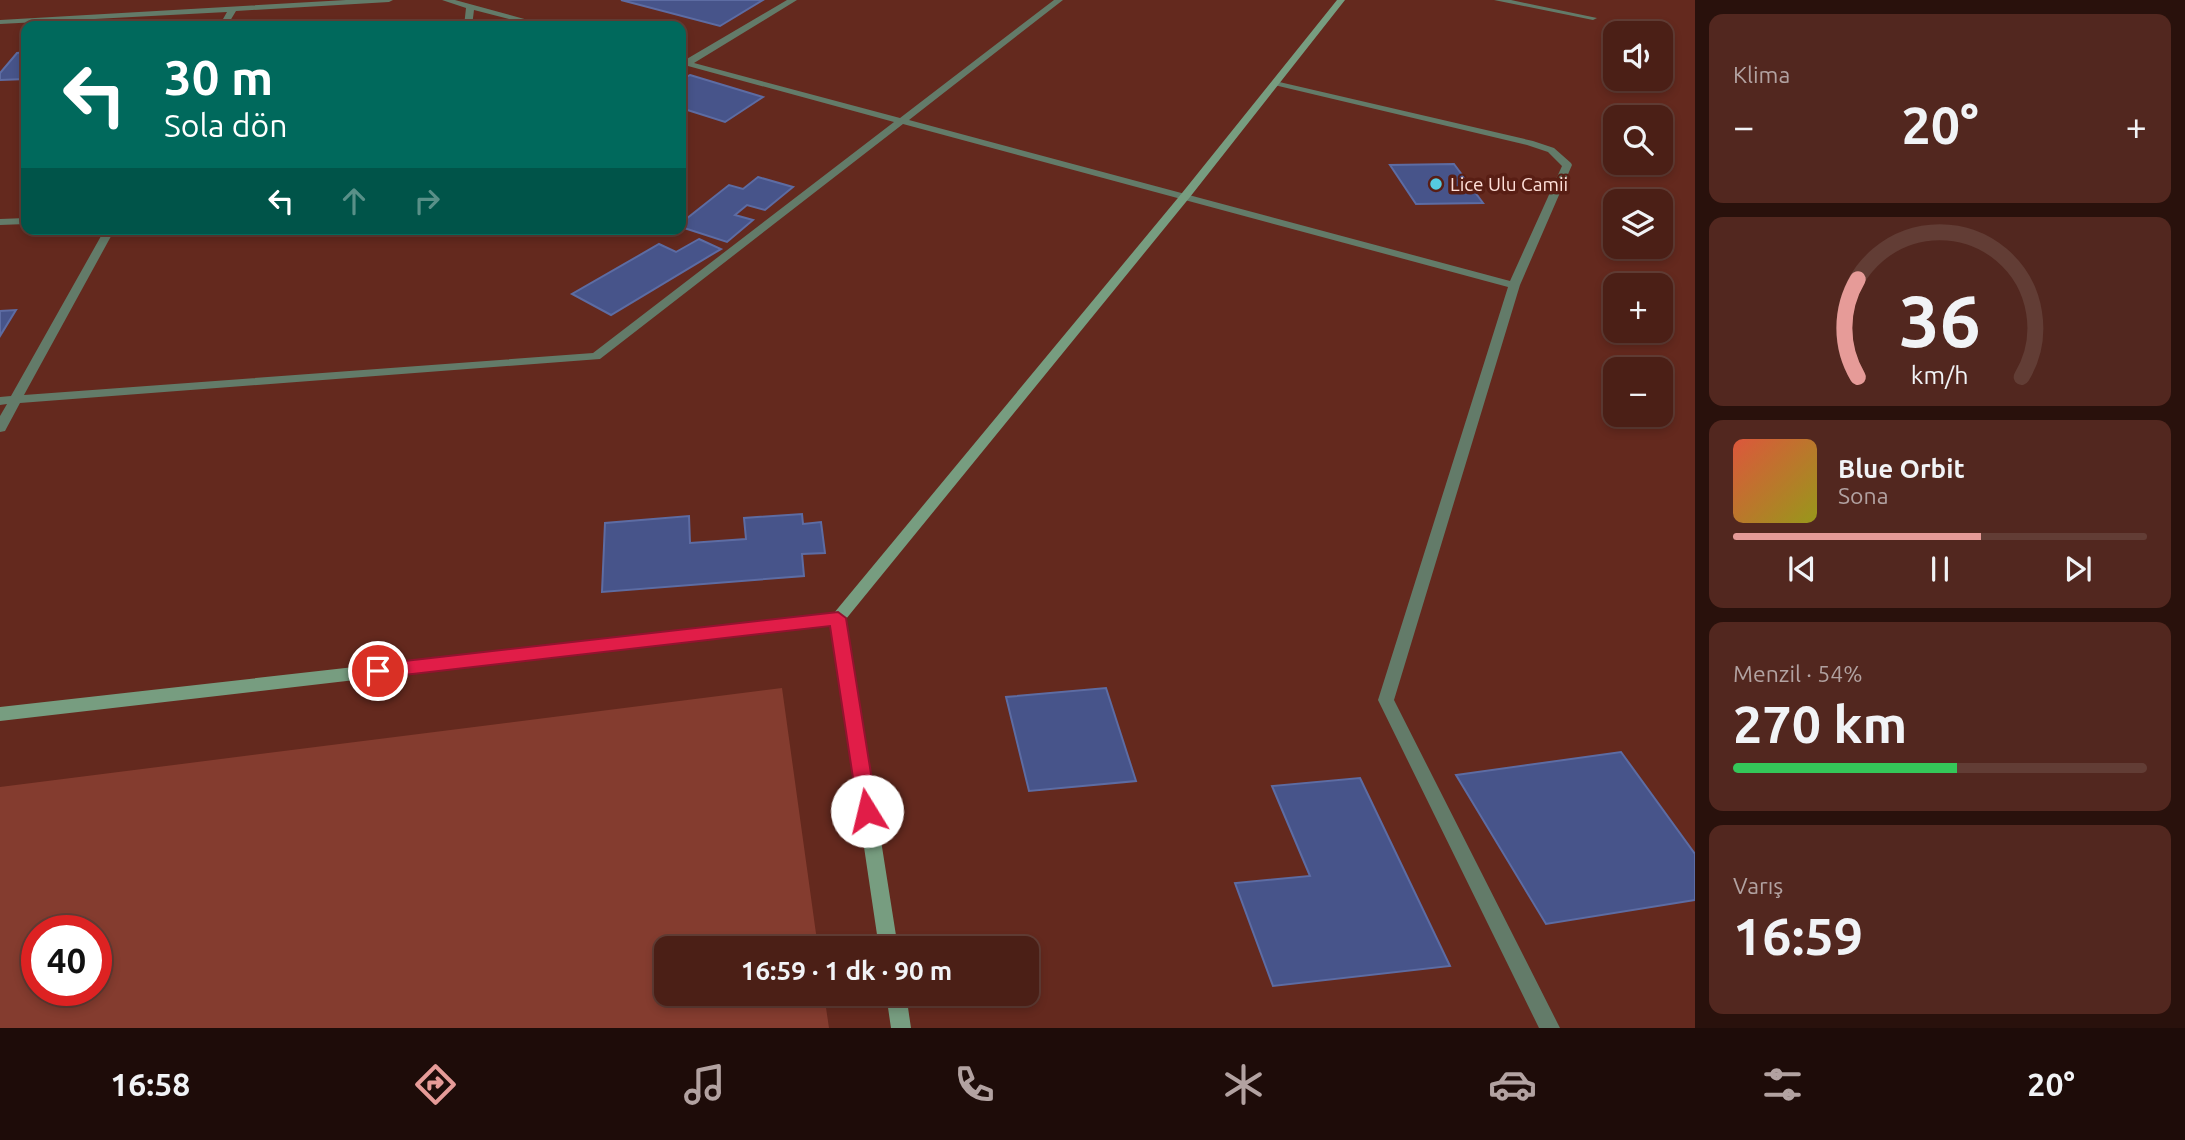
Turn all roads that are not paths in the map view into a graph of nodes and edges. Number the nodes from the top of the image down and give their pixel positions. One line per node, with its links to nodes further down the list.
1 (389, 0): 8 (street)
2 (446, 0): 7 (street)
3 (793, 0): 14 (street)
4 (1059, 0): 17 (street)
5 (1341, 0): 16 (street)
6 (1499, 0): 9 (street)
7 (470, 6): 11 (street); 12 (street)
8 (233, 9): 10 (street); 13 (street)
9 (1593, 18)
10 (226, 21)
11 (468, 21)
12 (527, 21)
13 (0, 22)
14 (686, 62)
15 (686, 65): 17 (street)
16 (1275, 84): 18 (street); 22 (street)
17 (902, 120): 18 (street); 23 (street)
18 (1186, 195): 22 (street); 26 (street)
19 (21, 221): 20 (street)
20 (0, 222)
21 (107, 235): 23 (street)
22 (1514, 285): 31 (street)
23 (16, 400): 24 (street); 25 (street)
24 (0, 401)
25 (0, 428)
26 (838, 618): 27 (street); 28 (street)
27 (0, 714)
28 (887, 936)
29 (898, 1006): 30 (street)
30 (901, 1028)
31 (1550, 1028)

